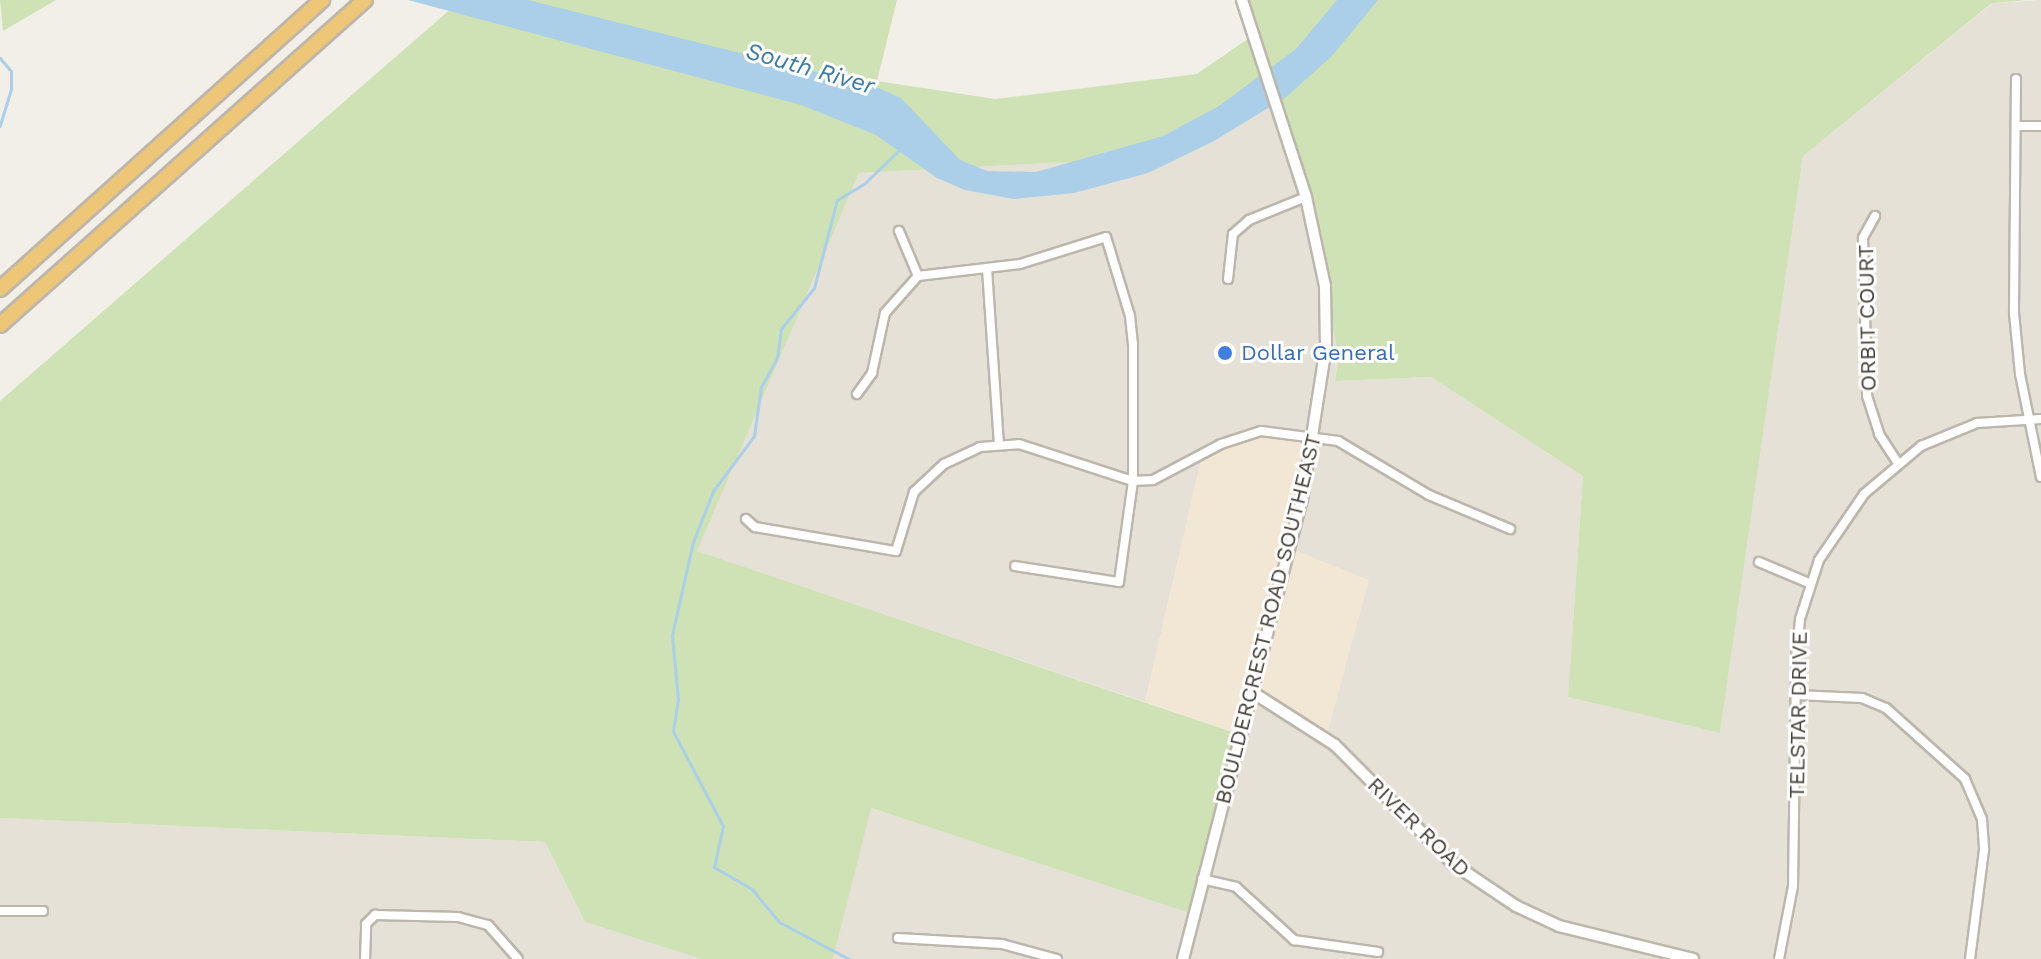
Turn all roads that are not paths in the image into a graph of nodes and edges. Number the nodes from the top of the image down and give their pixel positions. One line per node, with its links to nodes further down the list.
1 (1242, 0): 7 (street, BOULDERCREST ROAD SOUTHEAST)
2 (321, 1): 13 (highway)
3 (359, 5): 14 (highway)
4 (2016, 79): 5 (street)
5 (2017, 126): 6 (street); 16 (street)
6 (2041, 126)
7 (1306, 197): 12 (street); 18 (street, BOULDERCREST ROAD SOUTHEAST)
8 (1875, 216): 20 (street, ORBIT COURT)
9 (899, 231): 11 (street)
10 (987, 269): 11 (street); 19 (street); 22 (street)
11 (918, 276): 15 (street)
12 (1228, 279)
13 (0, 287)
14 (0, 325)
15 (857, 394)
16 (2028, 419): 17 (street, TELSTAR DRIVE); 20 (street, TELSTAR DRIVE); 21 (street)
17 (2041, 419)
18 (1316, 436): 22 (street); 24 (street); 28 (street, BOULDERCREST ROAD SOUTHEAST)
19 (999, 443): 22 (street); 23 (street)
20 (1898, 463): 27 (street, TELSTAR DRIVE)
21 (2041, 477)
22 (1133, 481): 26 (street)
23 (746, 519)
24 (1510, 529)
25 (1759, 562): 27 (street)
26 (1015, 566)
27 (1809, 583): 29 (street, TELSTAR DRIVE)
28 (1252, 692): 30 (street, BOULDERCREST ROAD SOUTHEAST); 35 (street, RIVER ROAD)
29 (1796, 695): 41 (street, TELSTAR DRIVE); 42 (street)
30 (1202, 879): 34 (street); 39 (street, BOULDERCREST ROAD SOUTHEAST)
31 (0, 911): 32 (street)
32 (43, 911)
33 (898, 938): 38 (street)
34 (1378, 952)
35 (1675, 957): 40 (street, RIVER ROAD)
36 (365, 959): 37 (street)
37 (518, 959)
38 (1057, 959)
39 (1183, 959)
40 (1693, 959)
41 (1779, 959)
42 (1970, 959)

